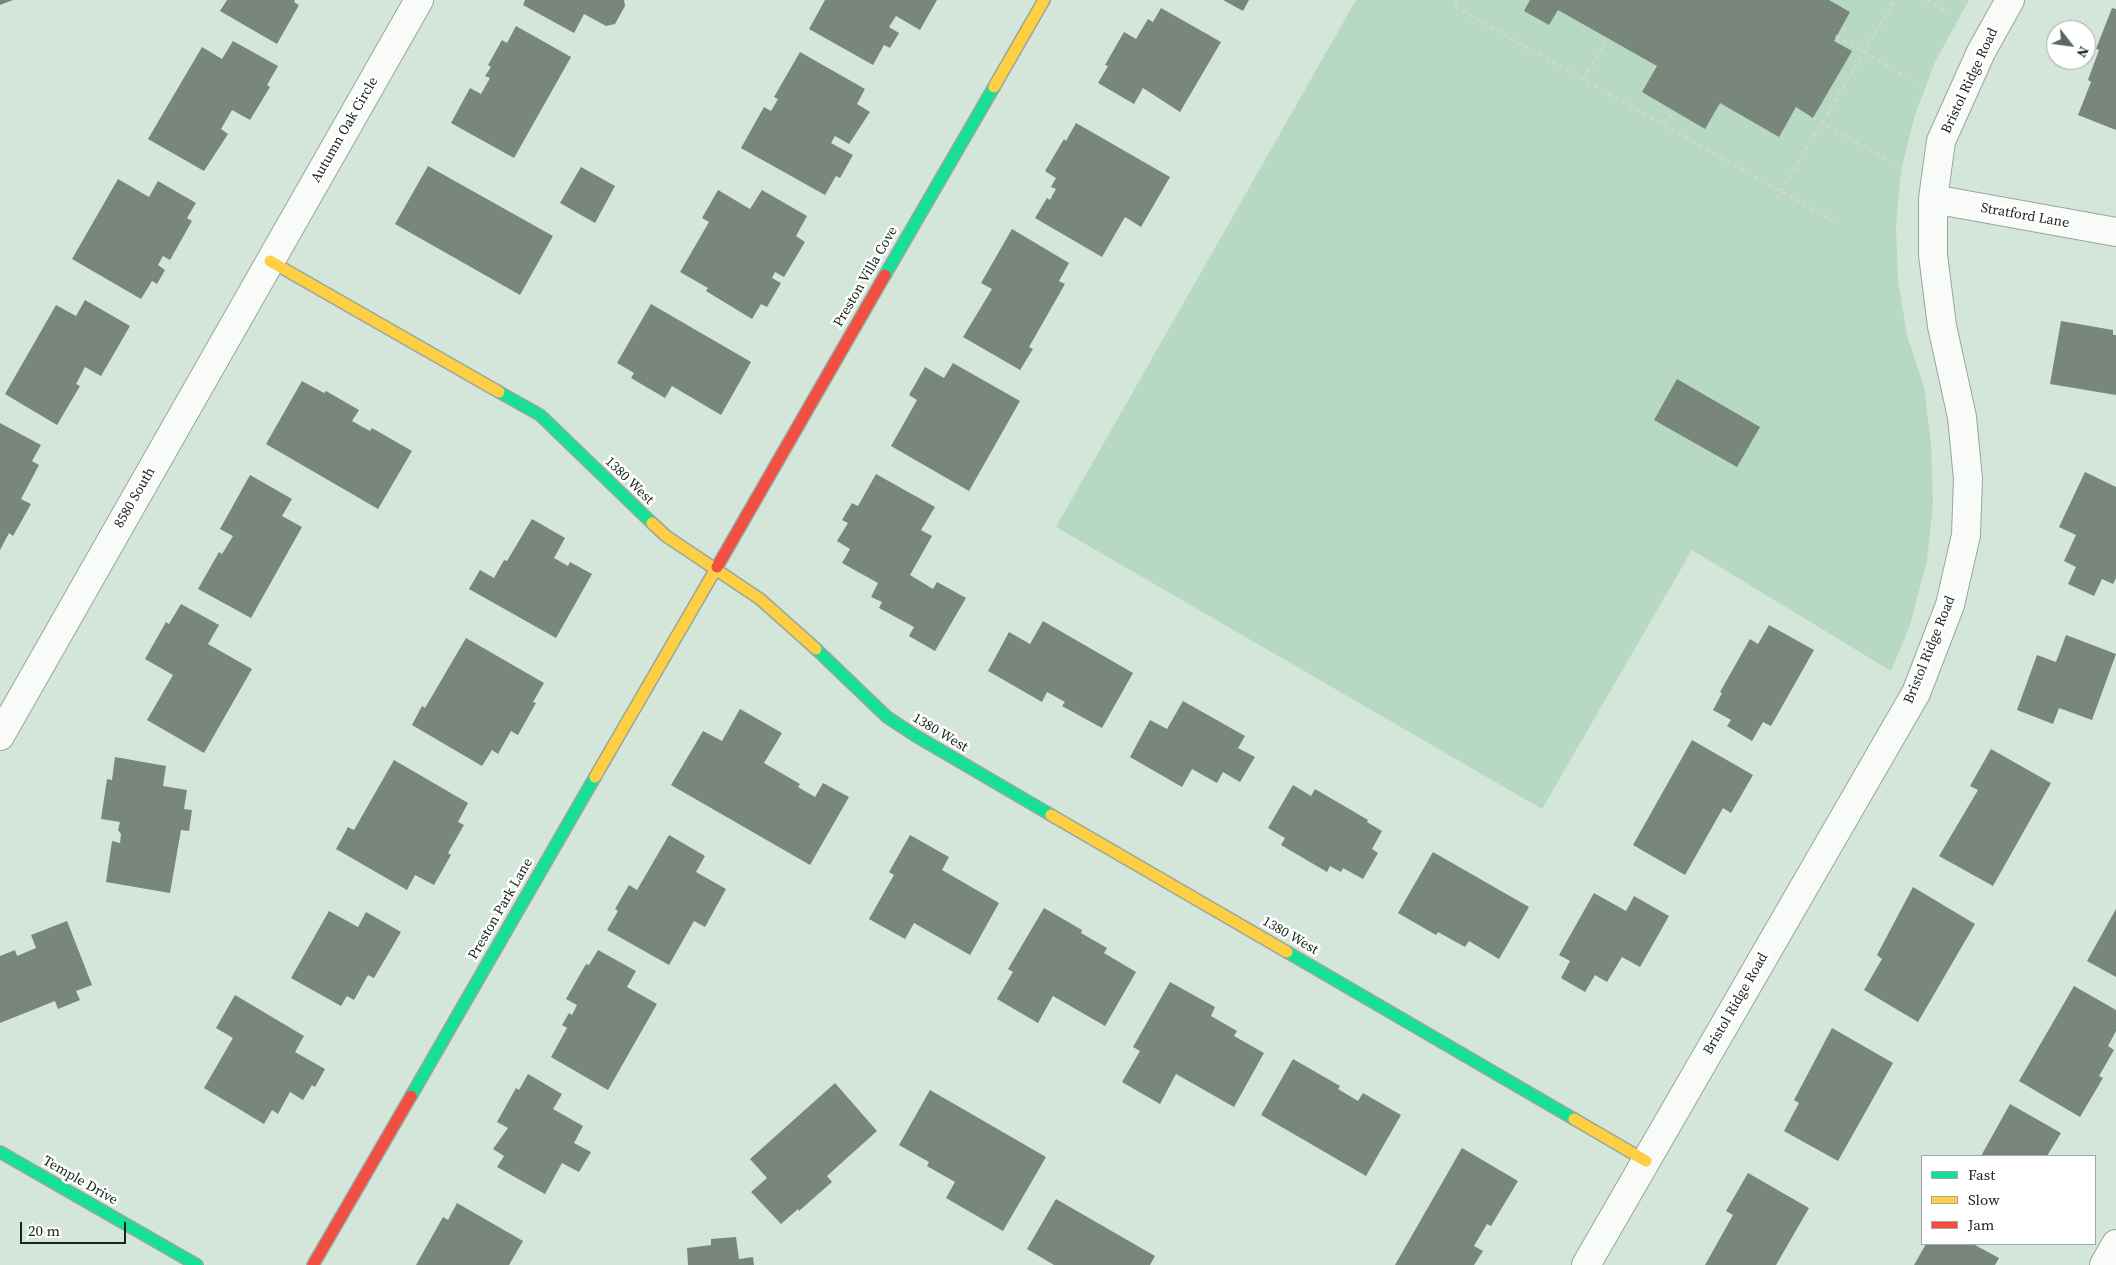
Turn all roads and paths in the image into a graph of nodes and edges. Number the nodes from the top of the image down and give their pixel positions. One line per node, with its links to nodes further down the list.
1 (420, 0): 23 (street, Autumn Oak Circle)
2 (1044, 0): 24 (street, Preston Villa Cove)
3 (1457, 0): 11 (path)
4 (1895, 0): 10 (path)
5 (1927, 0): 7 (path)
6 (2010, 0): 20 (street, Bristol Ridge Road)
7 (1950, 14)
8 (1836, 36): 10 (path)
9 (1608, 38): 11 (path)
10 (1864, 53): 12 (path); 15 (path)
11 (1584, 79): 16 (path)
12 (1914, 81)
13 (1673, 110): 16 (path)
14 (1813, 118): 15 (path)
15 (1823, 123): 17 (path); 18 (path)
16 (1664, 125): 18 (path)
17 (1891, 162)
18 (1781, 192): 19 (path); 21 (path)
19 (1777, 198)
20 (1933, 199): 22 (street, Stratford Lane); 27 (street, Bristol Ridge Road)
21 (1833, 221)
22 (2116, 232)
23 (270, 261): 24 (street, 1380 West); 25 (street, 8580 South)
24 (715, 569): 27 (street, 1380 West); 30 (street, Preston Park Lane)
25 (0, 736)
26 (0, 1152): 29 (street, Temple Drive)
27 (1646, 1161): 31 (street, Bristol Ridge Road)
28 (2116, 1244): 32 (street)
29 (196, 1265)
30 (313, 1265)
31 (1586, 1265)
32 (2104, 1265)

